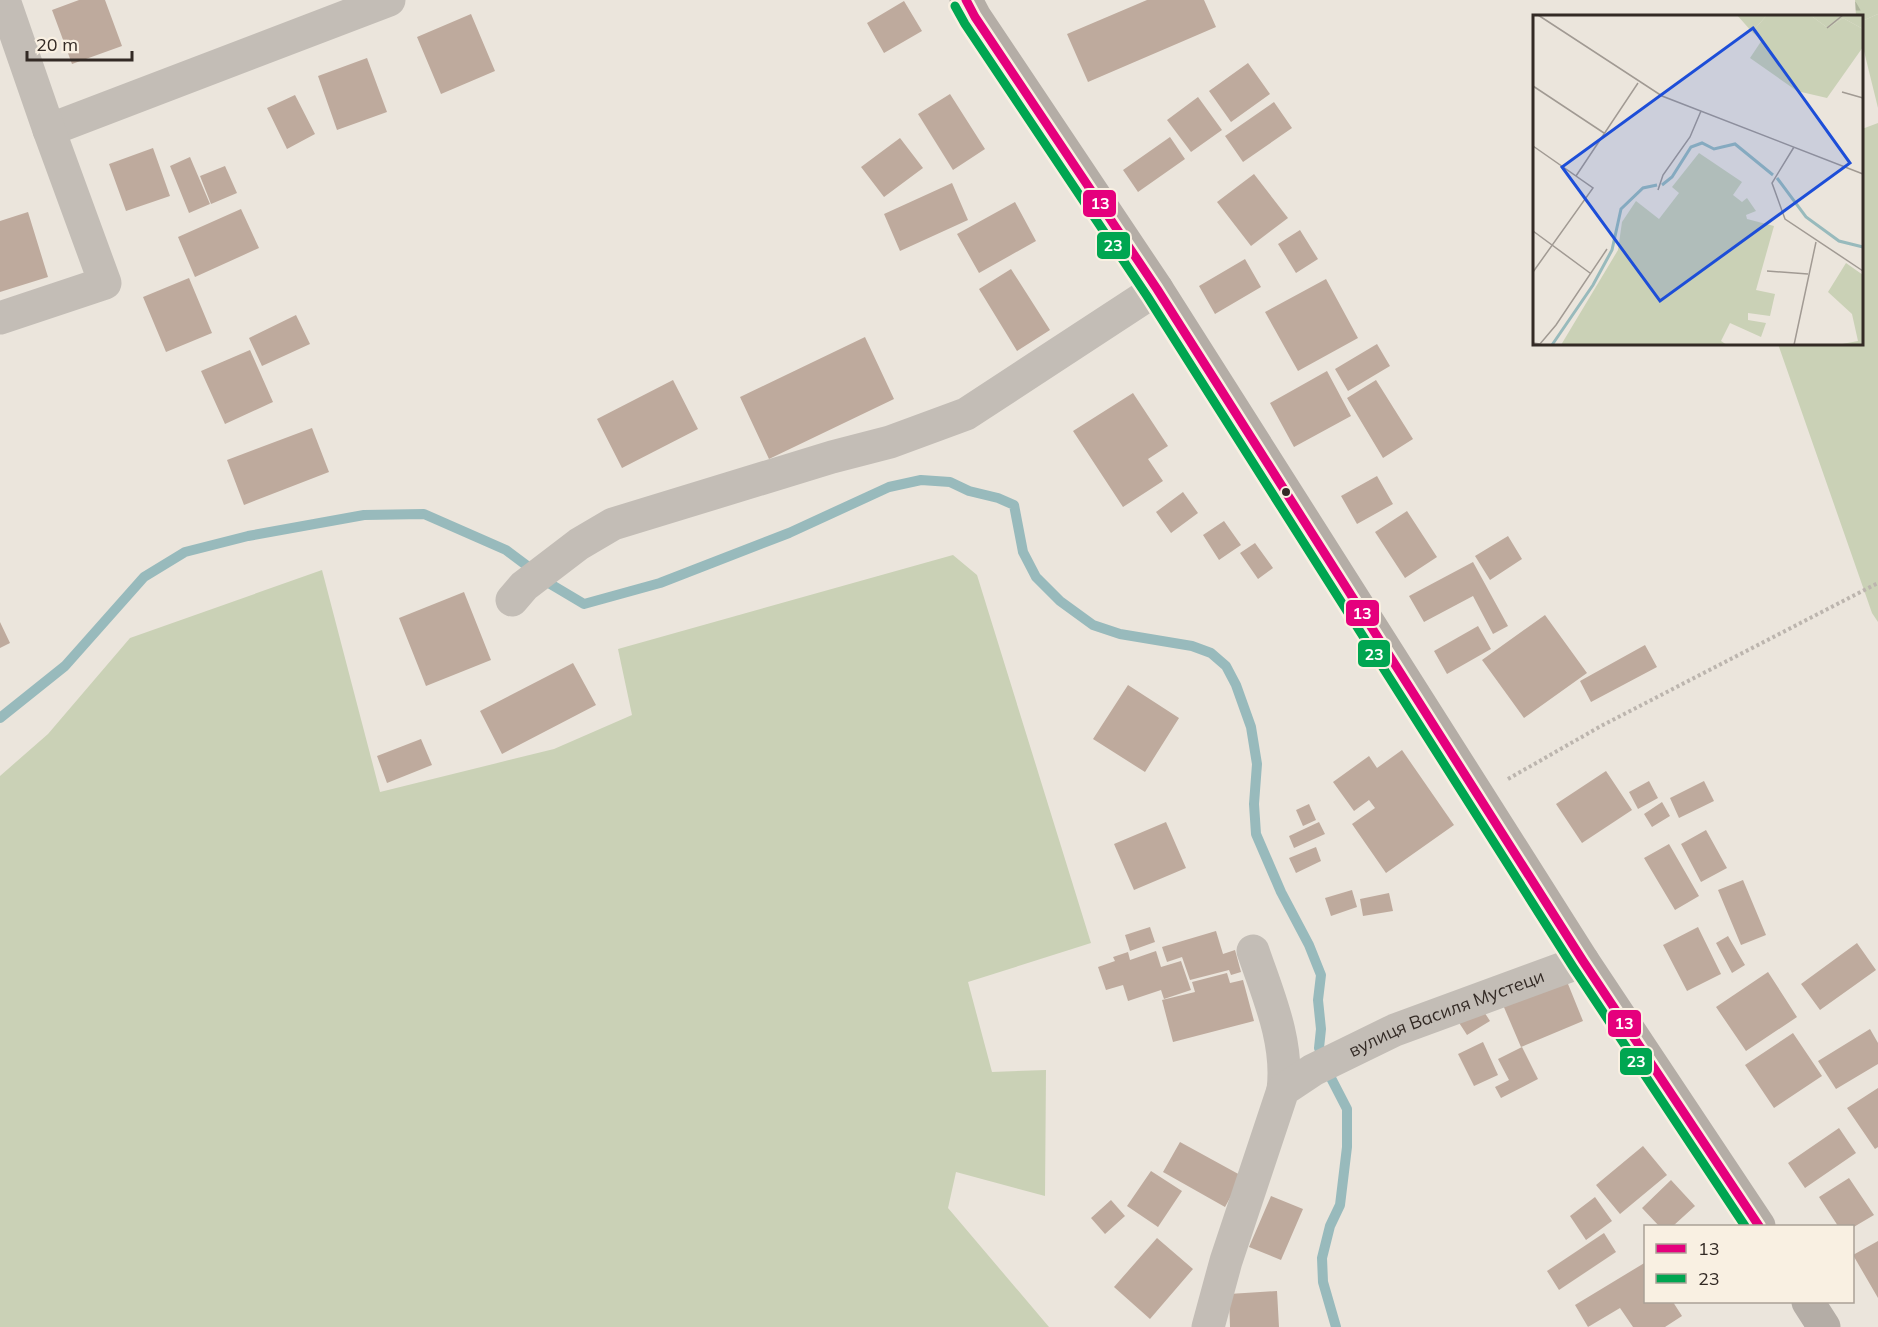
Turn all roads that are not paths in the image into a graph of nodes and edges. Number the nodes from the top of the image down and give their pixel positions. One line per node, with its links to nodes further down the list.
1 (4, 0): 4 (street)
2 (389, 0): 4 (street)
3 (966, 0): 5 (main road)
4 (49, 130): 6 (street)
5 (1157, 289): 7 (street); 9 (main road)
6 (0, 318)
7 (512, 600)
8 (1253, 951): 10 (street)
9 (1583, 962): 10 (street, вулиця Василя Мустеци); 11 (main road)
10 (1283, 1090): 13 (street)
11 (1758, 1225)
12 (1809, 1303): 14 (main road)
13 (1208, 1327)
14 (1824, 1327)

